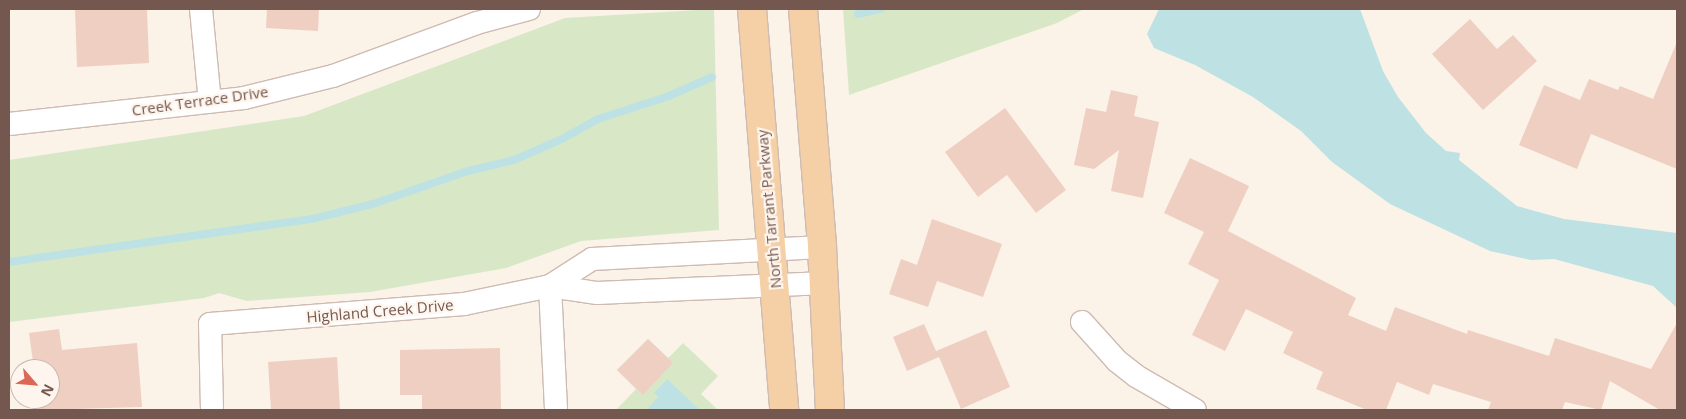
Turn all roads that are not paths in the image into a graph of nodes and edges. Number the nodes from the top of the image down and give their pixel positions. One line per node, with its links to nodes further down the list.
1 (201, 9): 5 (street)
2 (529, 9): 5 (street, Creek Terrace Drive)
3 (752, 9): 8 (main road, North Tarrant Parkway)
4 (803, 9): 7 (main road)
5 (210, 102): 6 (street, Creek Terrace Drive)
6 (9, 124)
7 (822, 247): 8 (street, Highland Creek Drive); 9 (main road)
8 (772, 248): 10 (main road, North Tarrant Parkway); 11 (street, Highland Creek Drive)
9 (825, 283): 10 (street, Highland Creek Drive); 16 (main road)
10 (774, 285): 11 (street, Highland Creek Drive); 15 (main road, North Tarrant Parkway)
11 (550, 286): 13 (street, Highland Creek Drive); 14 (street)
12 (1082, 322): 17 (street)
13 (212, 410)
14 (556, 410)
15 (784, 410)
16 (830, 410)
17 (1196, 410)

